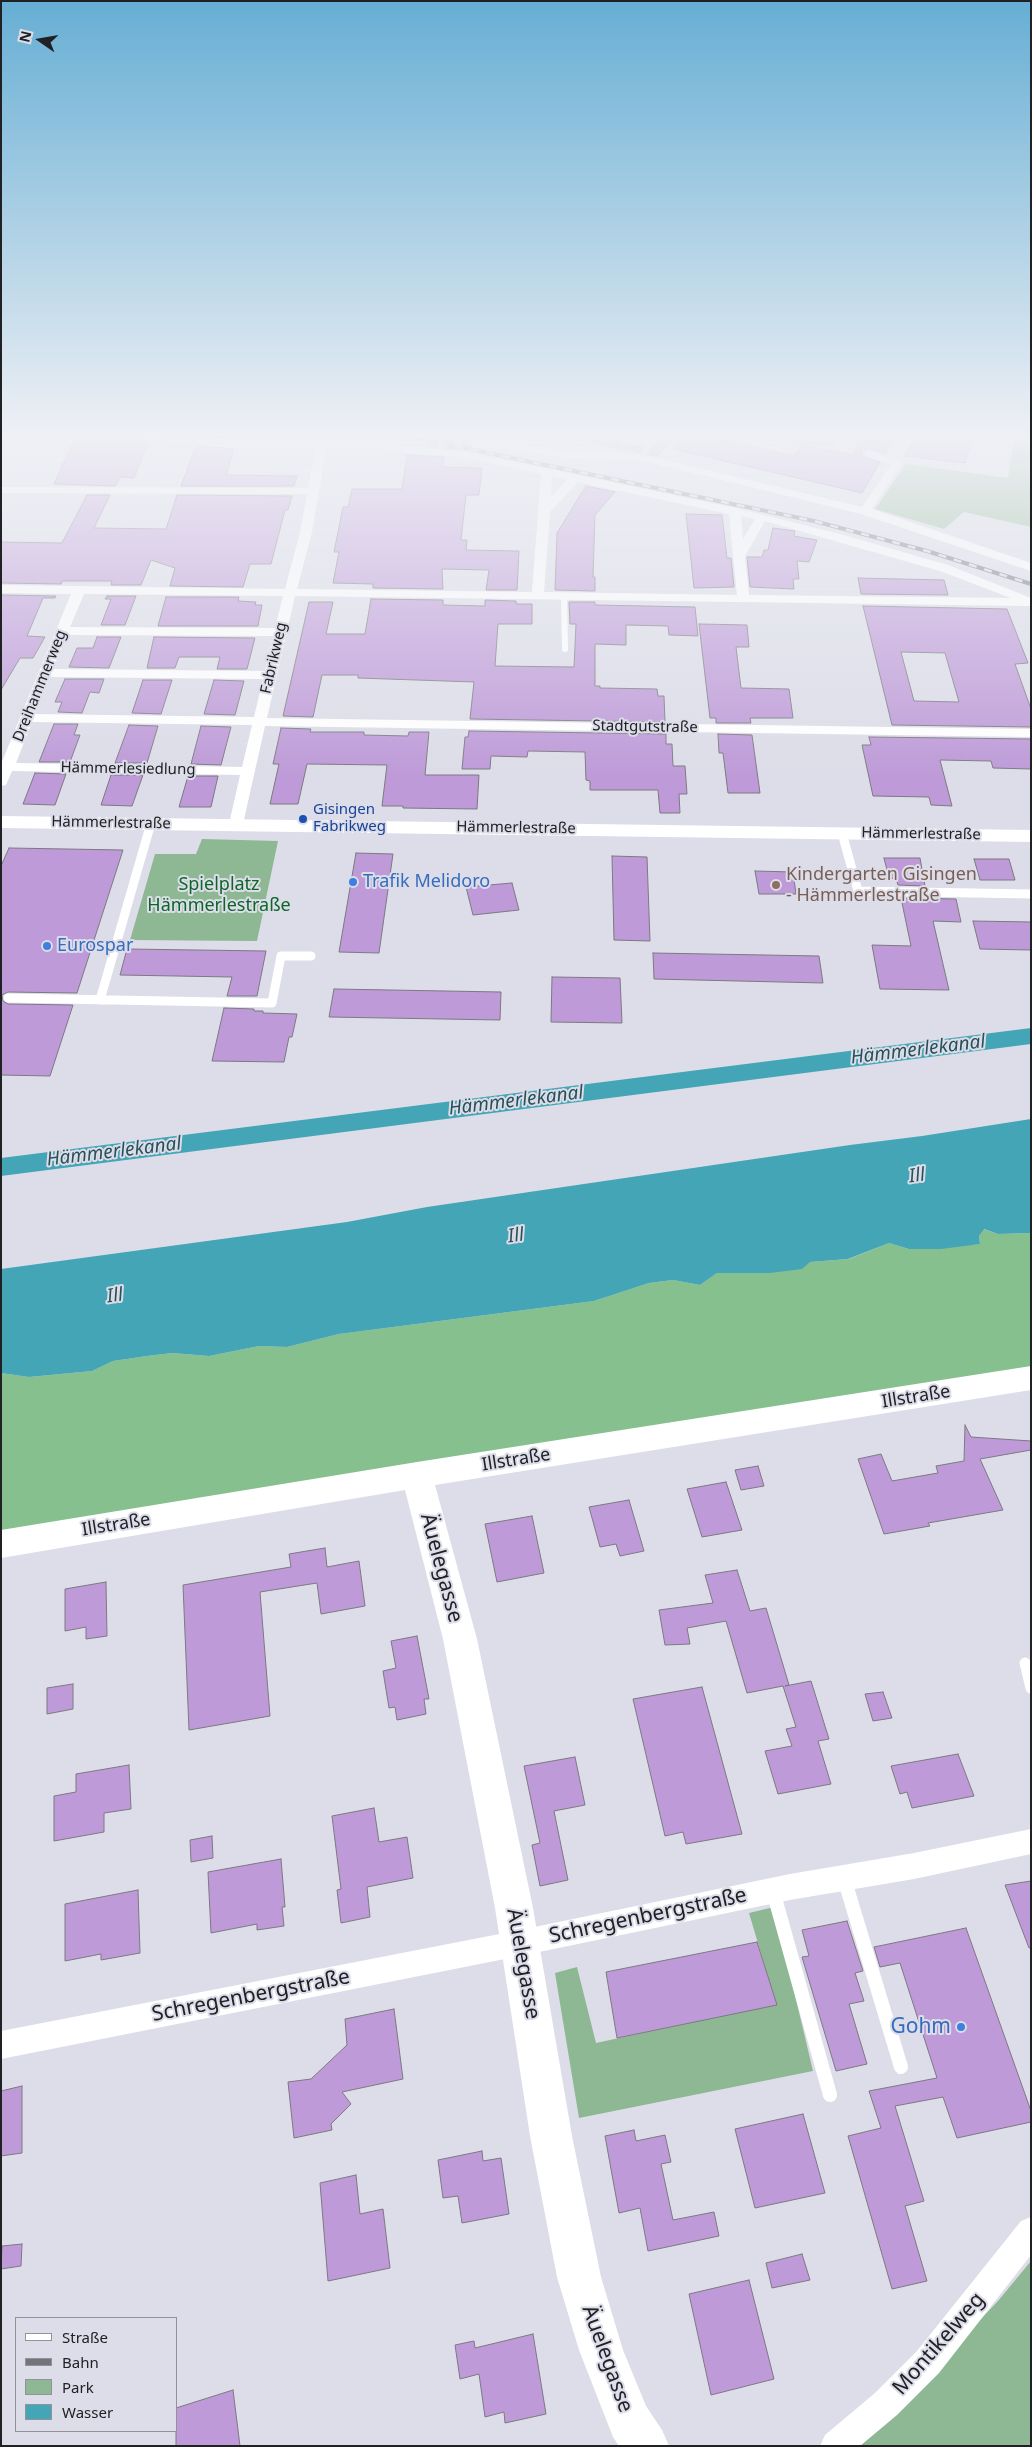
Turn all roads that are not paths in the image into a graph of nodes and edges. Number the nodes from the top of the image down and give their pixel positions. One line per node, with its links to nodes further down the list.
1 (301, 547): 11 (street, Fabrikweg)
2 (541, 547): 12 (street)
3 (739, 547): 7 (street)
4 (745, 547): 7 (street)
5 (876, 547): 15 (street)
6 (974, 547): 8 (street)
7 (740, 556): 14 (street)
8 (1031, 566)
9 (1, 589): 10 (street)
10 (79, 590): 11 (street); 16 (street, Dreihammerweg)
11 (291, 592): 12 (street); 17 (street, Fabrikweg)
12 (538, 595): 13 (street)
13 (564, 596): 14 (street); 18 (lane)
14 (743, 598): 15 (street)
15 (1031, 601)
16 (63, 631): 17 (street); 19 (street, Dreihammerweg)
17 (280, 632): 20 (street, Fabrikweg)
18 (565, 650)
19 (46, 673): 20 (street); 21 (street, Dreihammerweg)
20 (270, 675): 22 (street, Fabrikweg)
21 (26, 718): 22 (street); 24 (street, Dreihammerweg)
22 (260, 722): 23 (street, Stadtgutstraße); 25 (street, Fabrikweg)
23 (1031, 732)
24 (7, 767): 25 (street, Hämmerlesiedlung); 26 (street, Dreihammerweg)
25 (248, 771): 29 (street, Fabrikweg)
26 (1, 782)
27 (1, 822): 28 (street, Hämmerlestraße)
28 (151, 823): 29 (street, Hämmerlestraße); 35 (lane)
29 (236, 824): 30 (street, Hämmerlestraße)
30 (842, 833): 31 (street, Hämmerlestraße); 32 (lane)
31 (1031, 836)
32 (1031, 894)
33 (311, 956): 35 (lane)
34 (8, 998): 35 (lane)
35 (100, 1000)
36 (1031, 1378): 37 (main road, Illstraße)
37 (417, 1475): 38 (main road, Illstraße); 44 (main road, Äuelegasse)
38 (1, 1544)
39 (1025, 1663): 40 (lane)
40 (1031, 1688)
41 (1031, 1841): 42 (street, Schregenbergstraße)
42 (844, 1877): 43 (street, Schregenbergstraße); 46 (lane)
43 (772, 1890): 44 (street, Schregenbergstraße); 47 (lane)
44 (520, 1944): 45 (street, Schregenbergstraße); 49 (main road, Äuelegasse)
45 (1, 2045)
46 (900, 2067)
47 (830, 2095)
48 (1031, 2231): 50 (street, Montikelweg)
49 (646, 2446)
50 (836, 2446)

